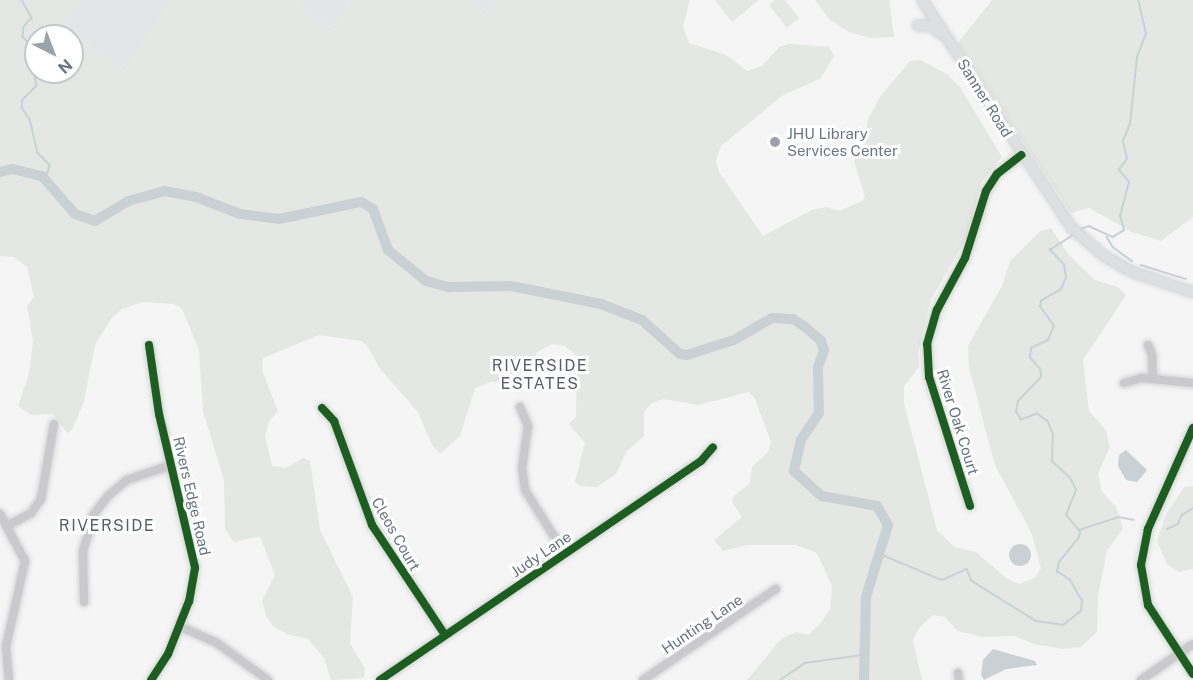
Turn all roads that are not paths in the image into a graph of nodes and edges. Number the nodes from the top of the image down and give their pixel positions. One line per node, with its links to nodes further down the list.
1 (921, 0): 2 (main road, Sanner Road); 2 (main road)
2 (949, 41): 3 (main road, Sanner Road)
3 (1021, 155): 4 (main road, Sanner Road); 16 (street, River Oak Court)
4 (1193, 291)
5 (149, 345): 15 (street, Rivers Edge Road)
6 (1148, 345): 7 (street)
7 (1153, 378): 8 (street); 9 (street)
8 (1124, 383)
9 (1193, 383)
10 (520, 407): 19 (street)
11 (322, 408): 23 (street, Cleos Court)
12 (54, 423): 18 (street)
13 (1193, 428): 25 (street)
14 (713, 447): 19 (street, Judy Lane)
15 (171, 465): 21 (street); 22 (street, Rivers Edge Road)
16 (970, 506)
17 (0, 514): 18 (street)
18 (7, 526): 27 (street)
19 (565, 554): 23 (street, Judy Lane)
20 (776, 589): 31 (street, Hunting Lane)
21 (84, 602)
22 (179, 626): 28 (street, Rivers Edge Road); 29 (street)
23 (445, 635): 30 (street, Judy Lane)
24 (1193, 644): 25 (street)
25 (1179, 654): 26 (street); 32 (street)
26 (1193, 674)
27 (9, 680)
28 (151, 680)
29 (268, 680)
30 (380, 680)
31 (643, 680)
32 (1141, 680)

